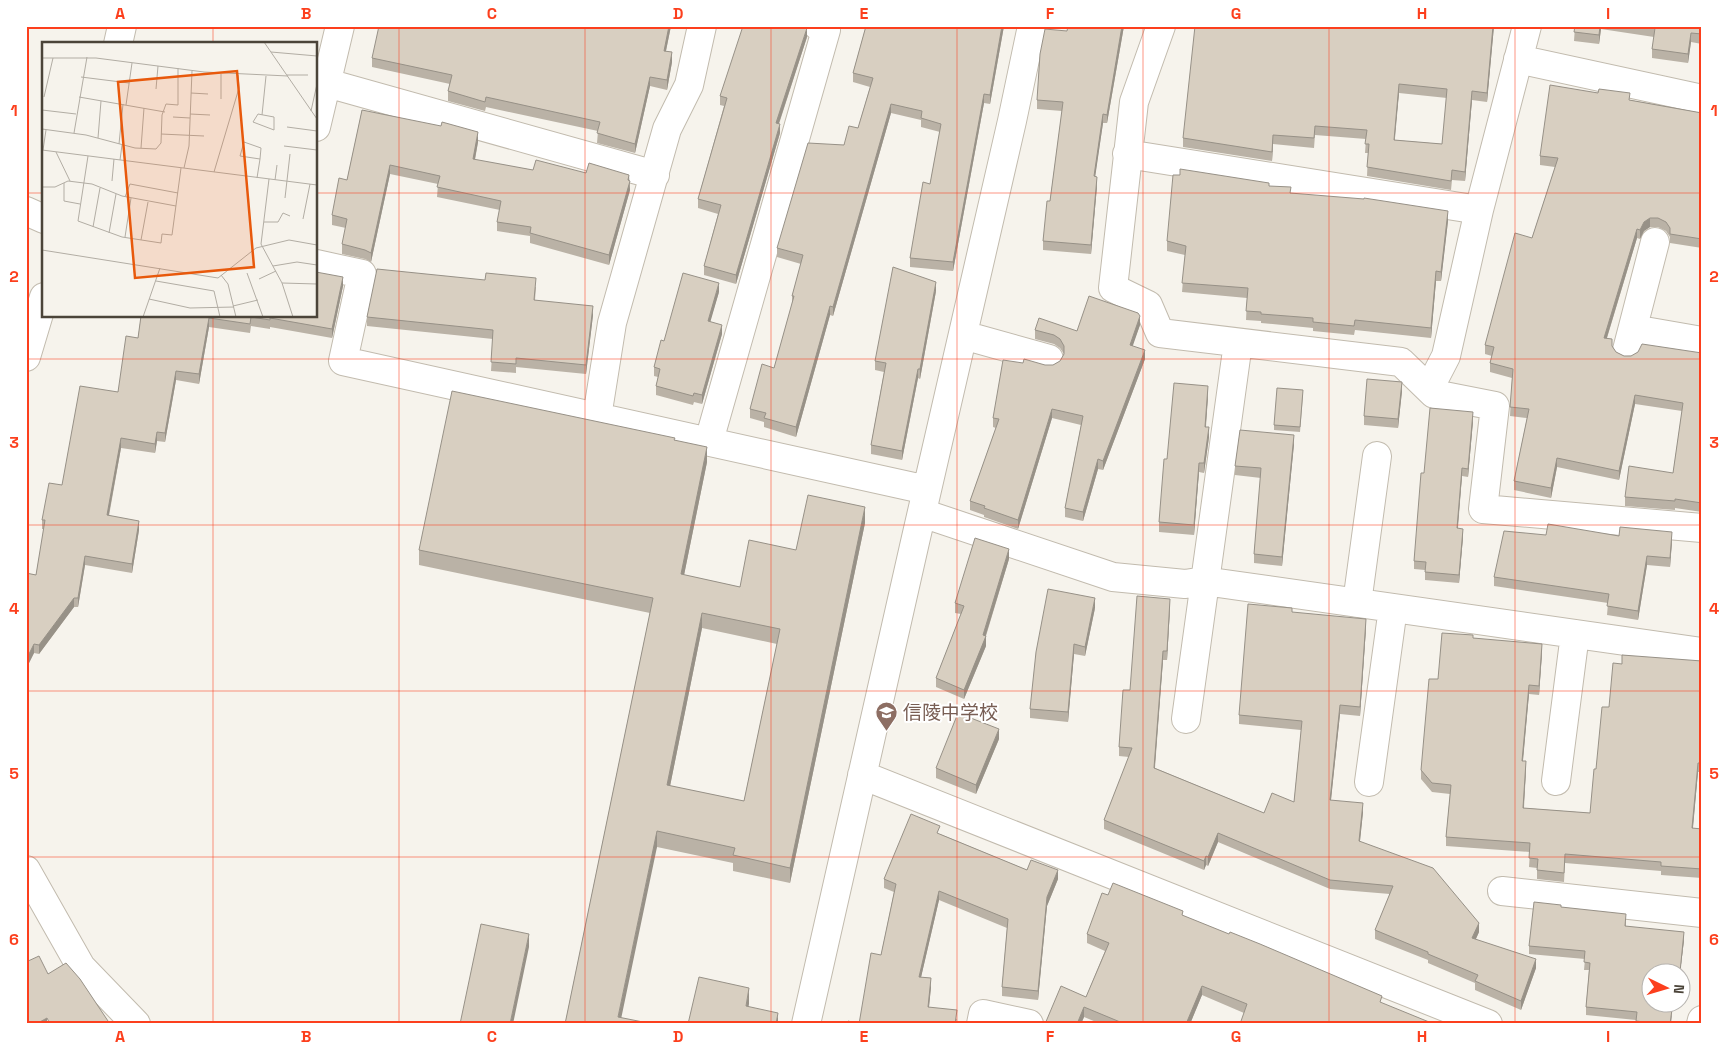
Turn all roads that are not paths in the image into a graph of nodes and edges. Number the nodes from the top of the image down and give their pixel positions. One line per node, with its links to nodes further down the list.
1 (122, 26): 8 (street)
2 (340, 26): 10 (street)
3 (702, 26): 14 (street)
4 (818, 26): 28 (street)
5 (1032, 26): 21 (street)
6 (1161, 26): 13 (street)
7 (1525, 27): 9 (street)
8 (118, 42)
9 (1518, 59): 11 (street); 15 (street)
10 (327, 83): 12 (street); 14 (street)
11 (1702, 99)
12 (318, 119)
13 (1127, 154): 15 (street); 23 (street)
14 (655, 175): 27 (street)
15 (1479, 210): 26 (street)
16 (26, 211): 17 (street)
17 (42, 218)
18 (1655, 242): 22 (street)
19 (318, 264): 27 (street)
20 (42, 304): 24 (street)
21 (962, 335): 25 (street); 30 (street)
22 (1702, 341)
23 (1238, 343): 26 (street); 32 (street)
24 (26, 356)
25 (1049, 359)
26 (1429, 389): 31 (street)
27 (597, 417): 28 (street)
28 (709, 441): 30 (street)
29 (1377, 456): 33 (street)
30 (924, 502): 32 (street); 38 (street)
31 (1702, 528)
32 (1204, 581): 33 (street); 37 (street)
33 (1357, 603): 34 (street)
34 (1393, 608): 35 (street); 40 (street)
35 (1575, 634): 36 (street); 39 (street)
36 (1702, 652)
37 (1186, 719)
38 (862, 775): 46 (street); 49 (street)
39 (1556, 781)
40 (1369, 782)
41 (26, 870): 45 (street)
42 (1502, 891): 43 (street)
43 (1702, 913)
44 (1702, 1020): 50 (street)
45 (136, 1024)
46 (806, 1024)
47 (981, 1024): 48 (street)
48 (1029, 1024)
49 (1488, 1024)
50 (1701, 1024)

